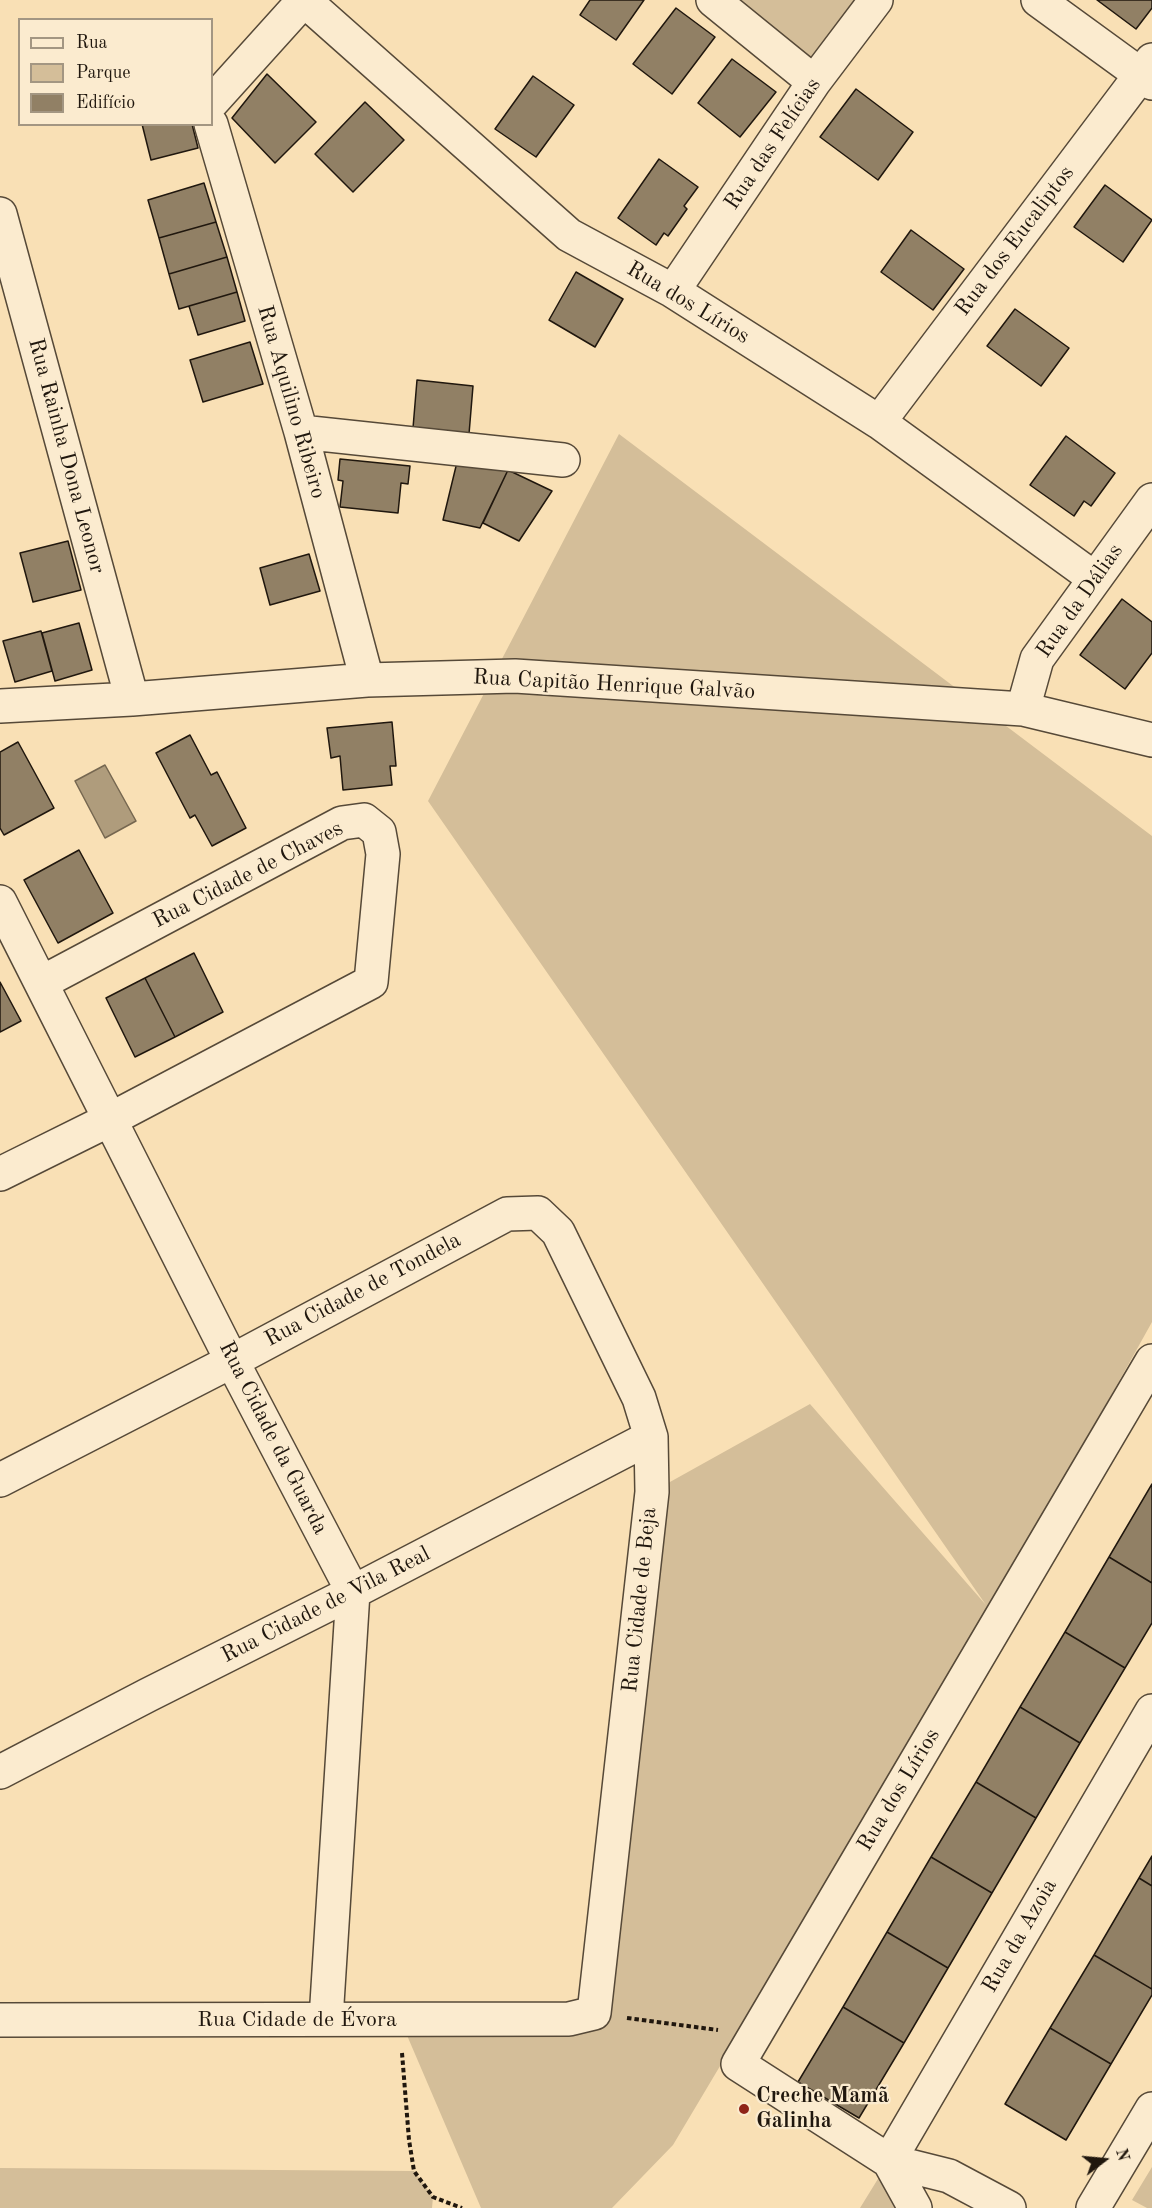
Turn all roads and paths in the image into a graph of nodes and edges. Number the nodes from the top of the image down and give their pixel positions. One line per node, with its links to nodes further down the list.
1 (304, 0): 7 (street); 10 (street, Rua dos Lírios)
2 (712, 0): 6 (street)
3 (876, 0): 6 (street, Rua das Felícias)
4 (1038, 0): 5 (street)
5 (1148, 72): 11 (street, Rua dos Eucaliptos)
6 (814, 82): 10 (street, Rua das Felícias)
7 (213, 101)
8 (212, 126): 12 (street, Rua Aquilino Ribeiro)
9 (0, 214): 17 (street, Rua Rainha Dona Leonor)
10 (673, 291): 11 (street, Rua dos Lírios)
11 (879, 422): 15 (street, Rua dos Lírios)
12 (301, 432): 13 (street); 16 (street, Rua Aquilino Ribeiro)
13 (562, 460)
14 (1152, 500): 15 (street, Rua da Dálias)
15 (1094, 578): 19 (street, Rua da Dálias)
16 (367, 680): 17 (street, Rua Capitão Henrique Galvão); 19 (street, Rua Capitão Henrique Galvão)
17 (132, 699): 18 (street, Rua Capitão Henrique Galvão)
18 (0, 706)
19 (1023, 709): 20 (street, Rua Capitão Henrique Galvão)
20 (1152, 740)
21 (0, 902): 22 (street, Rua Cidade da Guarda)
22 (42, 983): 23 (street, Rua Cidade da Guarda); 23 (street, Rua Cidade de Chaves)
23 (111, 1119): 24 (street); 26 (street, Rua Cidade da Guarda)
24 (0, 1174)
25 (538, 1213): 26 (street, Rua Cidade de Tondela); 28 (street, Rua Cidade de Beja)
26 (232, 1360): 29 (street, Rua Cidade de Tondela); 30 (street, Rua Cidade da Guarda)
27 (1152, 1361): 37 (street, Rua dos Lírios)
28 (651, 1437): 30 (street, Rua Cidade de Vila Real); 33 (street, Rua Cidade de Beja)
29 (0, 1480)
30 (353, 1592): 32 (street, Rua Cidade de Vila Real); 34 (street)
31 (1152, 1711): 39 (street, Rua da Azoia)
32 (0, 1772)
33 (594, 2013): 35 (street, Rua Cidade de Évora); 37 (path)
34 (326, 2019): 35 (street, Rua Cidade de Évora); 36 (street, Rua Cidade de Évora)
35 (400, 2019): 40 (path)
36 (0, 2020)
37 (755, 2035): 39 (street, Rua dos Lírios)
38 (1152, 2109): 43 (street)
39 (889, 2161): 41 (street); 42 (street)
40 (462, 2208)
41 (915, 2208)
42 (1009, 2208)
43 (1093, 2208)

